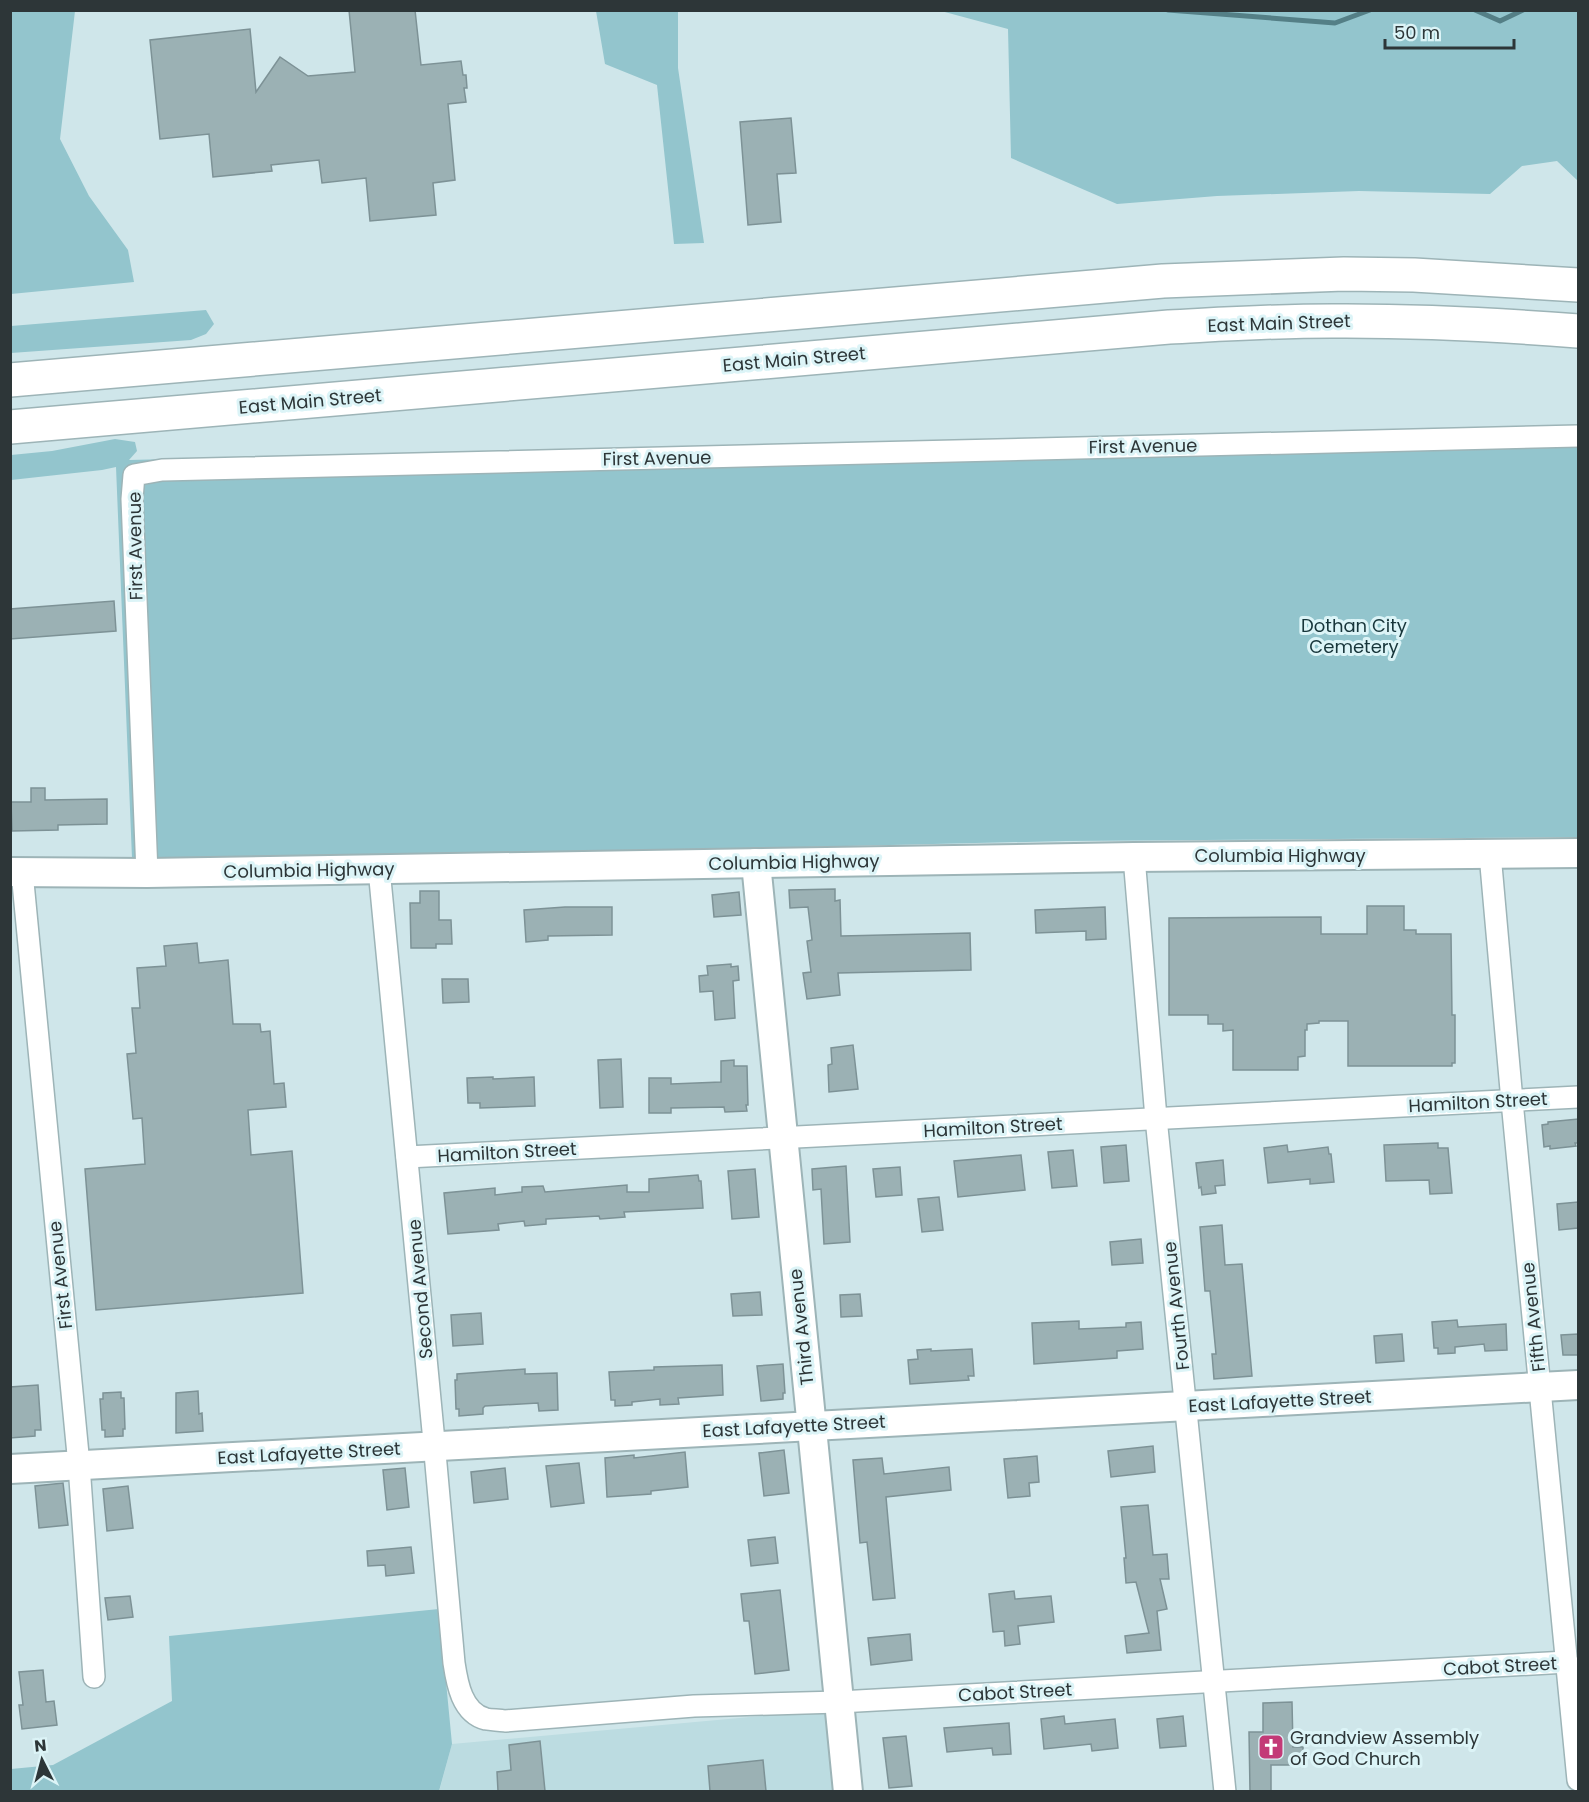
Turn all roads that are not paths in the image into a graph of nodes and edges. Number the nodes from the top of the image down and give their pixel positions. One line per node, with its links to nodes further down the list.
1 (1578, 285): 3 (main road)
2 (1578, 331): 4 (main road, East Main Street)
3 (10, 380)
4 (10, 427)
5 (1578, 436): 12 (street, First Avenue)
6 (1490, 854): 7 (street, Columbia Highway); 8 (street, Columbia Highway); 14 (street, Fifth Avenue)
7 (1578, 854)
8 (1134, 856): 9 (street, Columbia Highway); 15 (street, Fourth Avenue)
9 (756, 862): 10 (street, Columbia Highway); 16 (street, Third Avenue)
10 (379, 869): 12 (street, Columbia Highway); 17 (street, Second Avenue)
11 (16, 872): 12 (street, Columbia Highway); 23 (street, First Avenue)
12 (147, 873)
13 (1578, 1097): 14 (street, Hamilton Street)
14 (1512, 1101): 15 (street, Hamilton Street); 19 (street, Fifth Avenue)
15 (1156, 1118): 16 (street, Hamilton Street); 20 (street, Fourth Avenue)
16 (782, 1138): 17 (street, Hamilton Street); 21 (street, Third Avenue)
17 (407, 1157): 22 (street, Second Avenue)
18 (1578, 1385): 19 (street, East Lafayette Street)
19 (1539, 1387): 20 (street, East Lafayette Street); 25 (street, Fifth Avenue)
20 (1186, 1406): 21 (street, East Lafayette Street); 27 (street, Fourth Avenue)
21 (812, 1425): 22 (street, East Lafayette Street); 28 (street, Third Avenue)
22 (435, 1446): 23 (street, East Lafayette Street); 29 (street, Second Avenue)
23 (79, 1465): 24 (street, East Lafayette Street); 26 (street, First Avenue)
24 (10, 1469)
25 (1567, 1662): 27 (street, Cabot Street); 30 (street, Fifth Avenue)
26 (94, 1677)
27 (1214, 1680): 28 (street, Cabot Street); 32 (street, Fourth Avenue)
28 (839, 1702): 29 (street, Cabot Street); 31 (street, Third Avenue)
29 (467, 1707)
30 (1578, 1780)
31 (848, 1791)
32 (1225, 1791)

